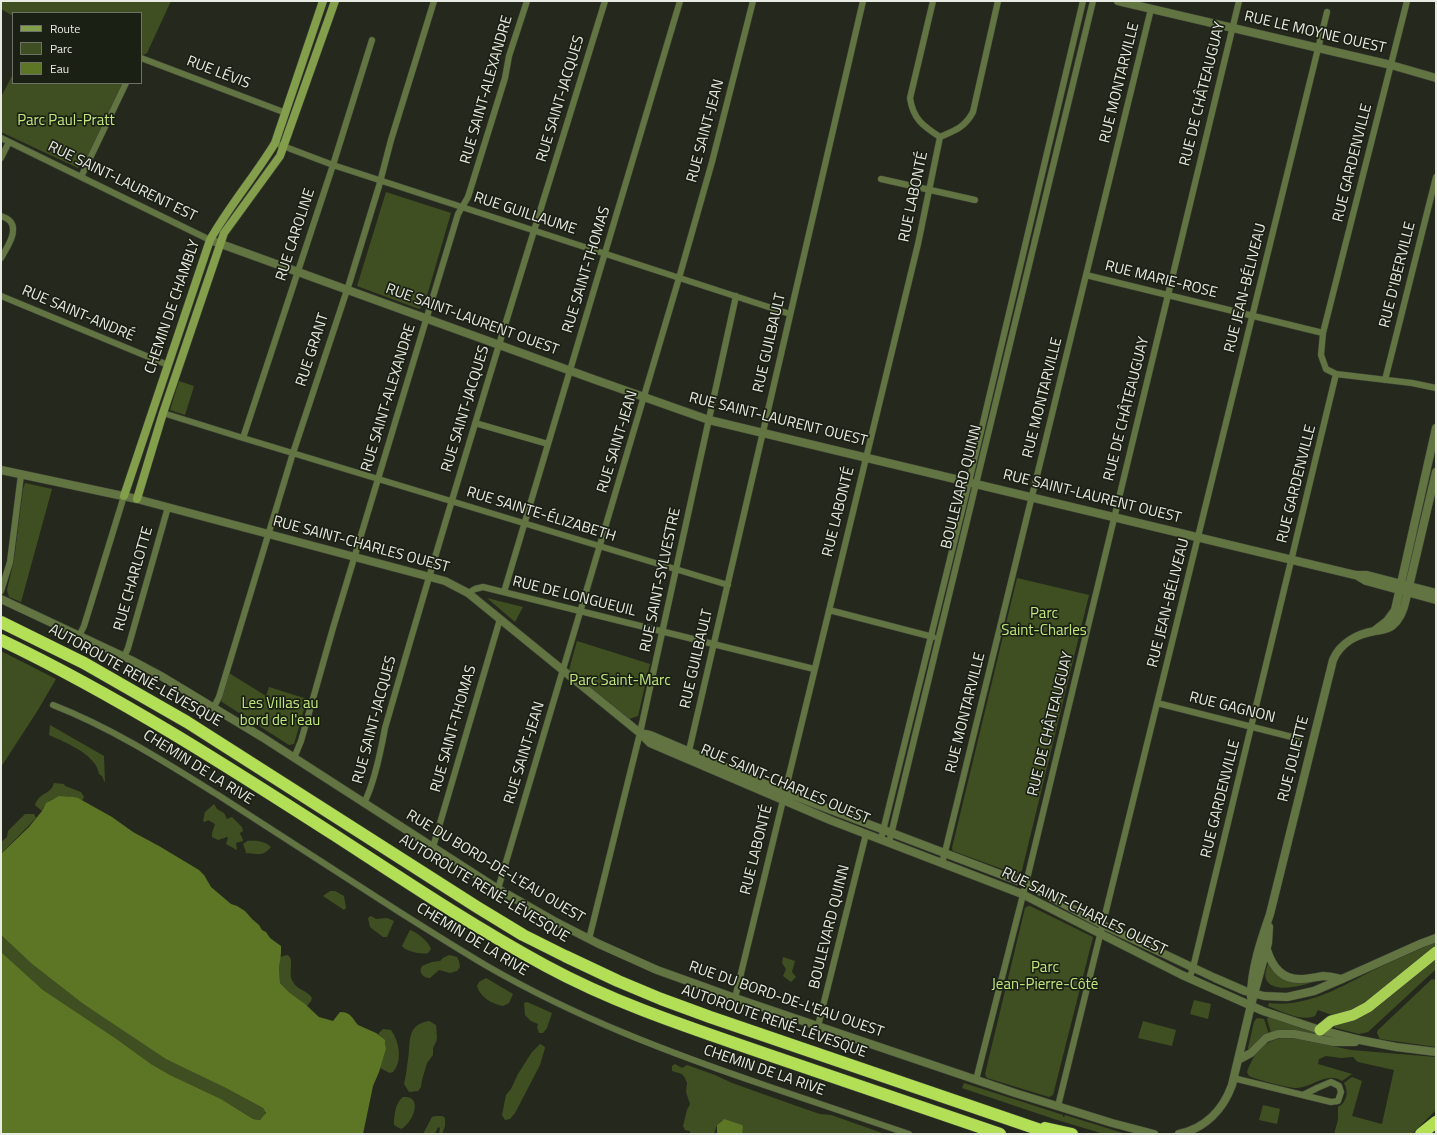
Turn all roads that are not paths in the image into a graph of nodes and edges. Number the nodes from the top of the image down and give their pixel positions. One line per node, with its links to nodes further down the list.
1 (323, 1): 25 (main road, CHEMIN DE CHAMBLY)
2 (335, 1): 32 (main road, CHEMIN DE CHAMBLY)
3 (434, 1): 38 (street, RUE GRANT)
4 (527, 1): 41 (street, RUE SAINT-ALEXANDRE)
5 (605, 1): 43 (street, RUE SAINT-JACQUES)
6 (680, 1): 46 (street, RUE SAINT-THOMAS)
7 (753, 1): 50 (street, RUE SAINT-JEAN)
8 (863, 1): 55 (street, RUE GUILBAULT)
9 (933, 1): 28 (street)
10 (998, 1): 28 (street, RUE LABONTÉ)
11 (1083, 1): 26 (street, BOULEVARD QUINN)
12 (1093, 1): 27 (street, BOULEVARD QUINN)
13 (1118, 1): 16 (street, RUE LE MOYNE OUEST)
14 (1239, 1): 18 (street, RUE DE CHÂTEAUGUAY)
15 (1407, 1): 22 (street, RUE GARDENVILLE)
16 (1151, 9): 18 (street, RUE LE MOYNE OUEST); 49 (street, RUE MONTARVILLE)
17 (1327, 12): 20 (street, RUE JEAN-BÉLIVEAU)
18 (1232, 29): 20 (street, RUE LE MOYNE OUEST); 52 (street, RUE DE CHÂTEAUGUAY)
19 (372, 40): 34 (street, RUE CAROLINE)
20 (1318, 49): 22 (street, RUE LE MOYNE OUEST); 56 (street, RUE JEAN-BÉLIVEAU)
21 (142, 58): 25 (street, RUE LÉVIS)
22 (1391, 65): 23 (street, RUE LE MOYNE OUEST); 58 (street, RUE GARDENVILLE)
23 (1436, 78)
24 (126, 84): 35 (street)
25 (286, 113): 31 (main road, CHEMIN DE CHAMBLY)
26 (1051, 134): 27 (street); 79 (street, BOULEVARD QUINN)
27 (1060, 136): 79 (street, BOULEVARD QUINN)
28 (940, 137): 39 (street, RUE LABONTÉ)
29 (1, 138): 30 (street, RUE SAINT-LAURENT EST)
30 (9, 142): 33 (street); 35 (street, RUE SAINT-LAURENT EST)
31 (275, 143): 32 (street, RUE GUILLAUME); 44 (main road, CHEMIN DE CHAMBLY)
32 (284, 147): 34 (street, RUE GUILLAUME); 45 (main road, CHEMIN DE CHAMBLY)
33 (1, 158)
34 (333, 165): 38 (street, RUE GUILLAUME); 48 (street, RUE CAROLINE)
35 (81, 177): 44 (street, RUE SAINT-LAURENT EST)
36 (1436, 177): 63 (street, RUE D'IBERVILLE)
37 (881, 179): 39 (street)
38 (380, 180): 41 (street, RUE GUILLAUME); 51 (street, RUE GRANT)
39 (929, 190): 40 (street); 74 (street, RUE LABONTÉ)
40 (975, 200)
41 (462, 207): 43 (street, RUE GUILLAUME); 57 (street, RUE SAINT-ALEXANDRE)
42 (1, 216): 47 (street)
43 (535, 230): 46 (street, RUE GUILLAUME); 59 (street, RUE SAINT-JACQUES)
44 (210, 240): 45 (street, RUE SAINT-LAURENT OUEST); 60 (main road, CHEMIN DE CHAMBLY)
45 (220, 243): 48 (street, RUE SAINT-LAURENT OUEST); 66 (main road, CHEMIN DE CHAMBLY)
46 (605, 253): 50 (street, RUE GUILLAUME); 61 (street, RUE SAINT-THOMAS)
47 (1, 258)
48 (298, 271): 51 (street, RUE SAINT-LAURENT OUEST); 71 (street, RUE CAROLINE)
49 (1086, 275): 52 (street, RUE MARIE-ROSE); 81 (street, RUE MONTARVILLE)
50 (679, 278): 54 (street, RUE GUILLAUME); 65 (street, RUE SAINT-JEAN)
51 (347, 289): 57 (street, RUE SAINT-LAURENT OUEST); 73 (street, RUE GRANT)
52 (1168, 295): 56 (street, RUE MARIE-ROSE); 85 (street, RUE DE CHÂTEAUGUAY)
53 (1, 296): 60 (street, RUE SAINT-ANDRÉ)
54 (736, 296): 55 (street, RUE GUILLAUME); 67 (street, RUE SAINT-SYLVESTRE)
55 (790, 314): 70 (street, RUE GUILBAULT)
56 (1253, 316): 58 (street, RUE MARIE-ROSE); 88 (street, RUE JEAN-BÉLIVEAU)
57 (427, 318): 59 (street, RUE SAINT-LAURENT OUEST); 78 (street, RUE SAINT-ALEXANDRE)
58 (1323, 333): 62 (street, RUE GARDENVILLE)
59 (498, 344): 61 (street, RUE SAINT-LAURENT OUEST); 68 (street, RUE SAINT-JACQUES)
60 (168, 365): 80 (main road, CHEMIN DE CHAMBLY)
61 (571, 370): 65 (street, RUE SAINT-LAURENT OUEST); 72 (street, RUE SAINT-THOMAS)
62 (1336, 374): 63 (street); 91 (street, RUE GARDENVILLE)
63 (1385, 380): 64 (street)
64 (1436, 388)
65 (645, 397): 67 (street, RUE SAINT-LAURENT OUEST); 89 (street, RUE SAINT-JEAN)
66 (163, 413): 71 (street, RUE SAINTE-ÉLIZABETH); 82 (main road, CHEMIN DE CHAMBLY)
67 (709, 420): 70 (street, RUE SAINT-LAURENT OUEST); 92 (street, RUE SAINT-SYLVESTRE)
68 (475, 424): 72 (street); 83 (street, RUE SAINT-JACQUES)
69 (1436, 428): 95 (street, RUE JOLIETTE)
70 (763, 432): 74 (street, RUE SAINT-LAURENT OUEST); 94 (street, RUE GUILBAULT)
71 (243, 438): 73 (street, RUE SAINTE-ÉLIZABETH)
72 (548, 444): 86 (street, RUE SAINT-THOMAS)
73 (293, 453): 78 (street, RUE SAINTE-ÉLIZABETH); 87 (street, RUE GRANT)
74 (866, 456): 79 (street, RUE SAINT-LAURENT OUEST); 102 (street, RUE LABONTÉ)
75 (1, 470): 77 (street, RUE SAINT-CHARLES OUEST)
76 (1436, 472): 95 (street, RUE JOLIETTE)
77 (21, 474): 80 (street, RUE SAINT-CHARLES OUEST); 96 (street)
78 (378, 479): 83 (street, RUE SAINTE-ÉLIZABETH); 90 (street, RUE SAINT-ALEXANDRE)
79 (972, 482): 81 (street, RUE SAINT-LAURENT OUEST); 108 (street, BOULEVARD QUINN); 109 (street, BOULEVARD QUINN)
80 (124, 496): 82 (street, RUE SAINT-CHARLES OUEST); 107 (street, CHEMIN DE CHAMBLY)
81 (1032, 498): 85 (street, RUE SAINT-LAURENT OUEST); 132 (street, RUE MONTARVILLE)
82 (137, 499): 84 (street, RUE SAINT-CHARLES OUEST)
83 (452, 501): 86 (street, RUE SAINTE-ÉLIZABETH); 93 (street, RUE SAINT-JACQUES)
84 (168, 507): 87 (street, RUE SAINT-CHARLES OUEST); 112 (street, RUE CHARLOTTE)
85 (1114, 517): 88 (street, RUE SAINT-LAURENT OUEST); 134 (street, RUE DE CHÂTEAUGUAY)
86 (525, 523): 89 (street, RUE SAINTE-ÉLIZABETH); 97 (street, RUE SAINT-THOMAS)
87 (268, 534): 90 (street, RUE SAINT-CHARLES OUEST); 117 (street, RUE GRANT)
88 (1198, 538): 91 (street, RUE SAINT-LAURENT OUEST); 115 (street, RUE JEAN-BÉLIVEAU)
89 (600, 546): 92 (street, RUE SAINTE-ÉLIZABETH); 103 (street, RUE SAINT-JEAN)
90 (354, 556): 93 (street, RUE SAINT-CHARLES OUEST); 122 (street, RUE SAINT-ALEXANDRE)
91 (1292, 559): 95 (street, RUE SAINT-LAURENT OUEST); 118 (street, RUE GARDENVILLE)
92 (676, 569): 94 (street, RUE SAINTE-ÉLIZABETH); 106 (street, RUE SAINT-SYLVESTRE)
93 (429, 576): 99 (street, RUE SAINT-CHARLES OUEST); 125 (street, RUE SAINT-JACQUES)
94 (728, 584): 111 (street, RUE GUILBAULT)
95 (1405, 588): 98 (street, RUE SAINT-LAURENT OUEST); 101 (street, RUE SAINT-LAURENT OUEST); 137 (street, RUE JOLIETTE)
96 (1, 590)
97 (504, 592): 99 (street, RUE DE LONGUEUIL); 103 (street, RUE DE LONGUEUIL)
98 (1436, 593)
99 (468, 594): 104 (street, RUE SAINT-CHARLES OUEST)
100 (1, 599): 107 (street, RUE DU BORD-DE-L'EAU OUEST)
101 (1436, 600)
102 (829, 610): 108 (street); 113 (street, RUE LABONTÉ)
103 (581, 612): 106 (street, RUE DE LONGUEUIL); 114 (street, RUE SAINT-JEAN)
104 (500, 619): 114 (street, RUE SAINT-CHARLES OUEST); 131 (street, RUE SAINT-THOMAS)
105 (1, 622): 161 (highway, AUTOROUTE RENÉ-LÉVESQUE)
106 (662, 632): 111 (street, RUE DE LONGUEUIL); 119 (street, RUE SAINT-SYLVESTRE)
107 (79, 636): 112 (street, RUE DU BORD-DE-L'EAU OUEST)
108 (930, 636): 109 (street); 126 (street, BOULEVARD QUINN)
109 (938, 639): 127 (street, BOULEVARD QUINN)
110 (1, 640): 164 (highway, AUTOROUTE RENÉ-LÉVESQUE)
111 (714, 645): 113 (street, RUE DE LONGUEUIL); 121 (street, RUE GUILBAULT)
112 (124, 656): 117 (street, RUE DU BORD-DE-L'EAU OUEST)
113 (814, 669): 124 (street, RUE LABONTÉ)
114 (563, 671): 119 (street, RUE SAINT-CHARLES OUEST); 135 (street, RUE SAINT-JEAN)
115 (1157, 703): 118 (street, RUE GAGNON); 138 (street, RUE JEAN-BÉLIVEAU)
116 (53, 705): 165 (street, CHEMIN DE LA RIVE)
117 (214, 707): 122 (street, RUE DU BORD-DE-L'EAU OUEST)
118 (1251, 727): 120 (street, RUE GAGNON); 146 (street, RUE GARDENVILLE)
119 (640, 733): 121 (street, RUE SAINT-CHARLES OUEST); 123 (street, RUE SAINT-CHARLES OUEST); 142 (street, RUE SAINT-SYLVESTRE)
120 (1300, 739)
121 (689, 750): 123 (street, RUE GUILBAULT); 124 (street, RUE SAINT-CHARLES OUEST)
122 (294, 758): 125 (street, RUE DU BORD-DE-L'EAU OUEST)
123 (687, 760): 124 (street, RUE SAINT-CHARLES OUEST)
124 (783, 796): 126 (street, RUE SAINT-CHARLES OUEST); 128 (street, RUE SAINT-CHARLES OUEST); 150 (street, RUE LABONTÉ)
125 (364, 803): 131 (street, RUE DU BORD-DE-L'EAU OUEST)
126 (883, 830): 127 (street, RUE SAINT-CHARLES OUEST); 129 (street, BOULEVARD QUINN)
127 (892, 833): 130 (street, BOULEVARD QUINN); 132 (street, RUE SAINT-CHARLES OUEST)
128 (866, 834): 129 (street, RUE SAINT-CHARLES OUEST); 152 (street, BOULEVARD QUINN)
129 (881, 839): 130 (street, RUE SAINT-CHARLES OUEST)
130 (889, 843): 133 (street, RUE SAINT-CHARLES OUEST)
131 (433, 847): 135 (street, RUE DU BORD-DE-L'EAU OUEST)
132 (945, 854): 133 (street, RUE MONTARVILLE); 134 (street, RUE SAINT-CHARLES OUEST)
133 (942, 863): 136 (street, RUE SAINT-CHARLES OUEST)
134 (1026, 884): 136 (street, RUE DE CHÂTEAUGUAY); 138 (street, RUE SAINT-CHARLES OUEST)
135 (498, 889): 142 (street, RUE DU BORD-DE-L'EAU OUEST)
136 (1022, 894): 139 (street, RUE SAINT-CHARLES OUEST); 158 (street, RUE DE CHÂTEAUGUAY)
137 (1270, 914): 144 (street, RUE JOLIETTE); 149 (street, RUE JOLIETTE)
138 (1103, 925): 139 (street, RUE JEAN-BÉLIVEAU); 146 (street, RUE SAINT-CHARLES OUEST)
139 (1100, 934): 147 (street, RUE SAINT-CHARLES OUEST); 160 (street, RUE JEAN-BÉLIVEAU)
140 (1436, 934): 143 (street)
141 (1436, 938): 143 (street, RUE SAINT-CHARLES OUEST)
142 (590, 939): 150 (street, RUE DU BORD-DE-L'EAU OUEST)
143 (1420, 944): 148 (street, RUE SAINT-CHARLES OUEST)
144 (1267, 949): 148 (street); 149 (street, RUE JOLIETTE)
145 (1436, 952): 153 (highway)
146 (1193, 968): 147 (street, RUE GARDENVILLE); 149 (street, RUE SAINT-CHARLES OUEST)
147 (1189, 979): 151 (street, RUE SAINT-CHARLES OUEST)
148 (1342, 979): 149 (street, RUE SAINT-CHARLES OUEST)
149 (1253, 993): 151 (street, RUE JOLIETTE)
150 (735, 998): 152 (street, RUE DU BORD-DE-L'EAU OUEST)
151 (1251, 1005): 153 (street, RUE SAINT-CHARLES OUEST); 156 (street, RUE JOLIETTE)
152 (818, 1026): 158 (street, RUE DU BORD-DE-L'EAU OUEST)
153 (1320, 1030): 154 (street, RUE SAINT-CHARLES OUEST)
154 (1369, 1042): 155 (street, RUE SAINT-CHARLES OUEST); 156 (street)
155 (1436, 1052)
156 (1238, 1060): 157 (street, RUE JOLIETTE)
157 (1233, 1078): 159 (street); 169 (street, RUE JOLIETTE)
158 (976, 1080): 160 (street, RUE DU BORD-DE-L'EAU OUEST)
159 (1303, 1095): 159 (street)
160 (1058, 1106): 168 (street, RUE DU BORD-DE-L'EAU OUEST)
161 (1009, 1120): 166 (highway, AUTOROUTE RENÉ-LÉVESQUE); 167 (highway)
162 (1436, 1122): 170 (highway)
163 (1436, 1128): 171 (highway)
164 (997, 1133)
165 (908, 1134)
166 (1052, 1134)
167 (1072, 1134)
168 (1154, 1134)
169 (1178, 1134)
170 (1421, 1134)
171 (1432, 1134)

